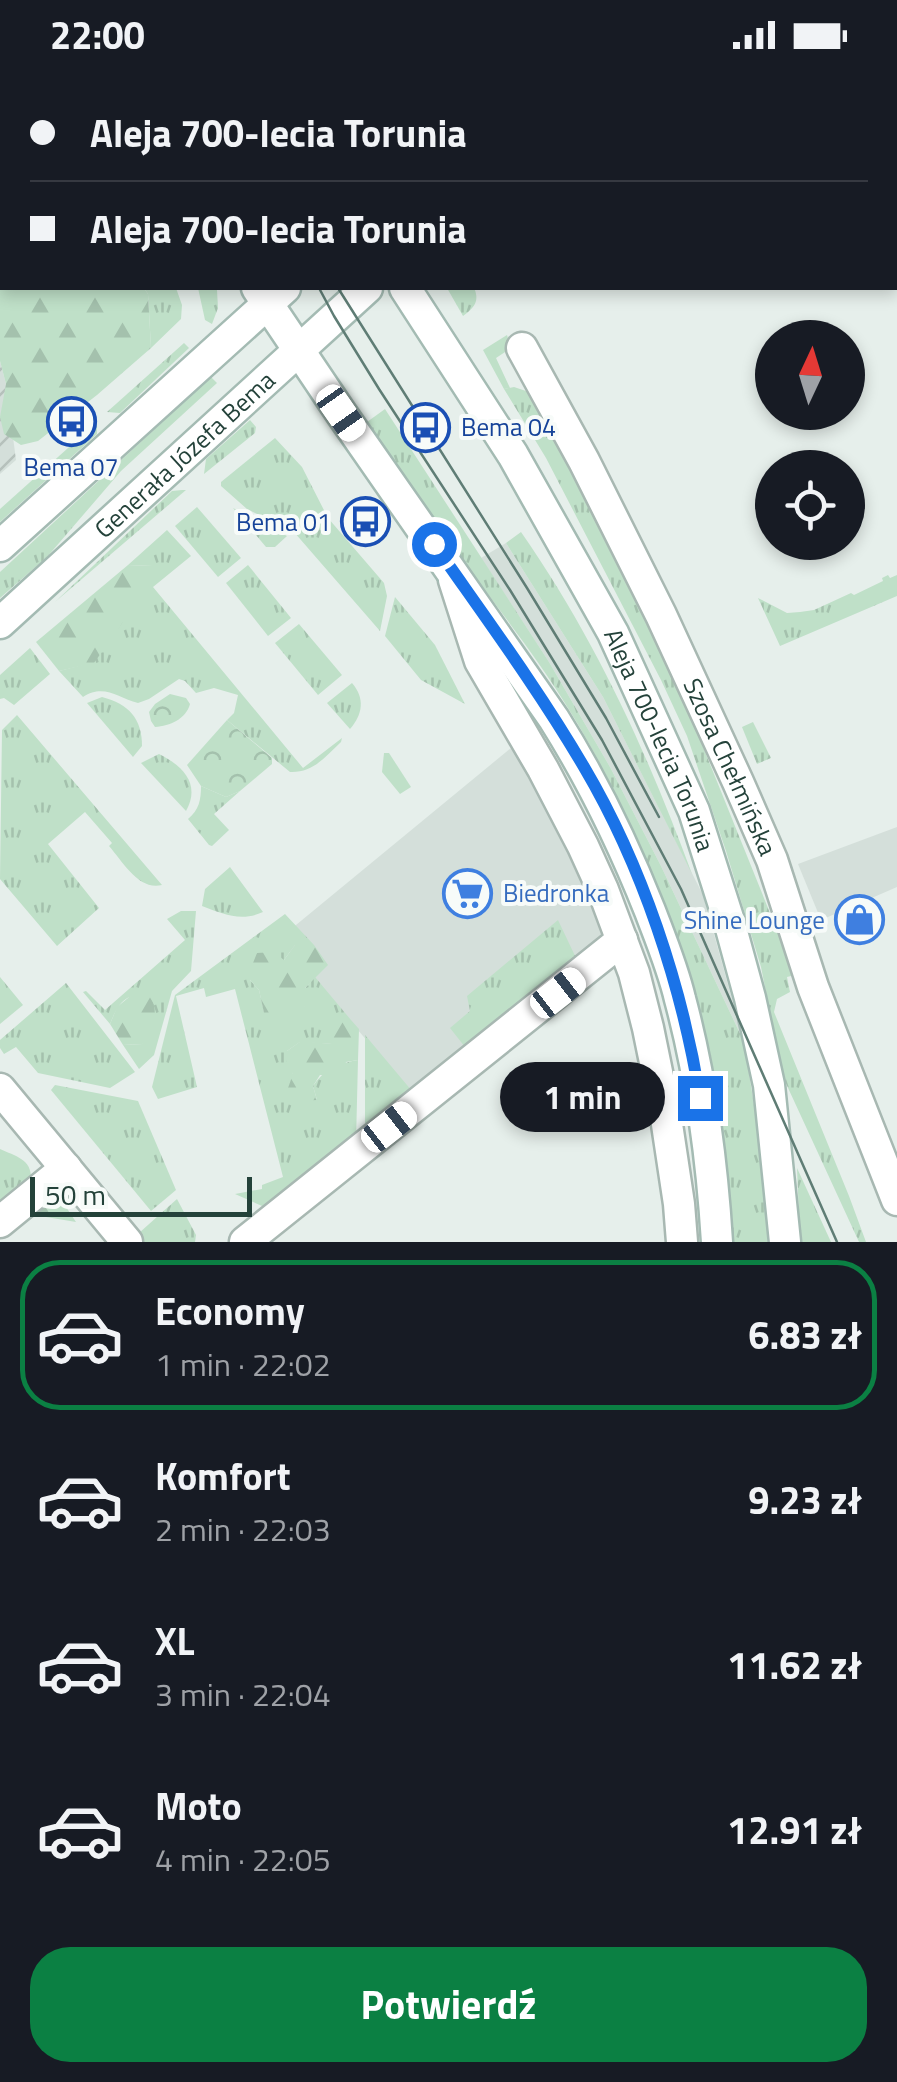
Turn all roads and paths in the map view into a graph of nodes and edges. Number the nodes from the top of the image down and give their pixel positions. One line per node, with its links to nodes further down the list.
1 (365, 290): 5 (main road, Generała Józefa Bema)
2 (406, 290): 18 (main road, Aleja 700-lecia Torunia)
3 (270, 292): 5 (main road); 6 (main road)
4 (522, 348): 12 (main road, Szosa Chełmińska)
5 (298, 349): 7 (main road); 8 (main road, Generała Józefa Bema)
6 (0, 546)
7 (450, 568): 9 (main road); 17 (main road)
8 (0, 623)
9 (622, 940): 15 (main road); 16 (main road)
10 (0, 1089): 11 (main road)
11 (66, 1168): 13 (main road); 14 (main road)
12 (897, 1200)
13 (0, 1222)
14 (127, 1242)
15 (245, 1242)
16 (682, 1242)
17 (716, 1242)
18 (785, 1242)

